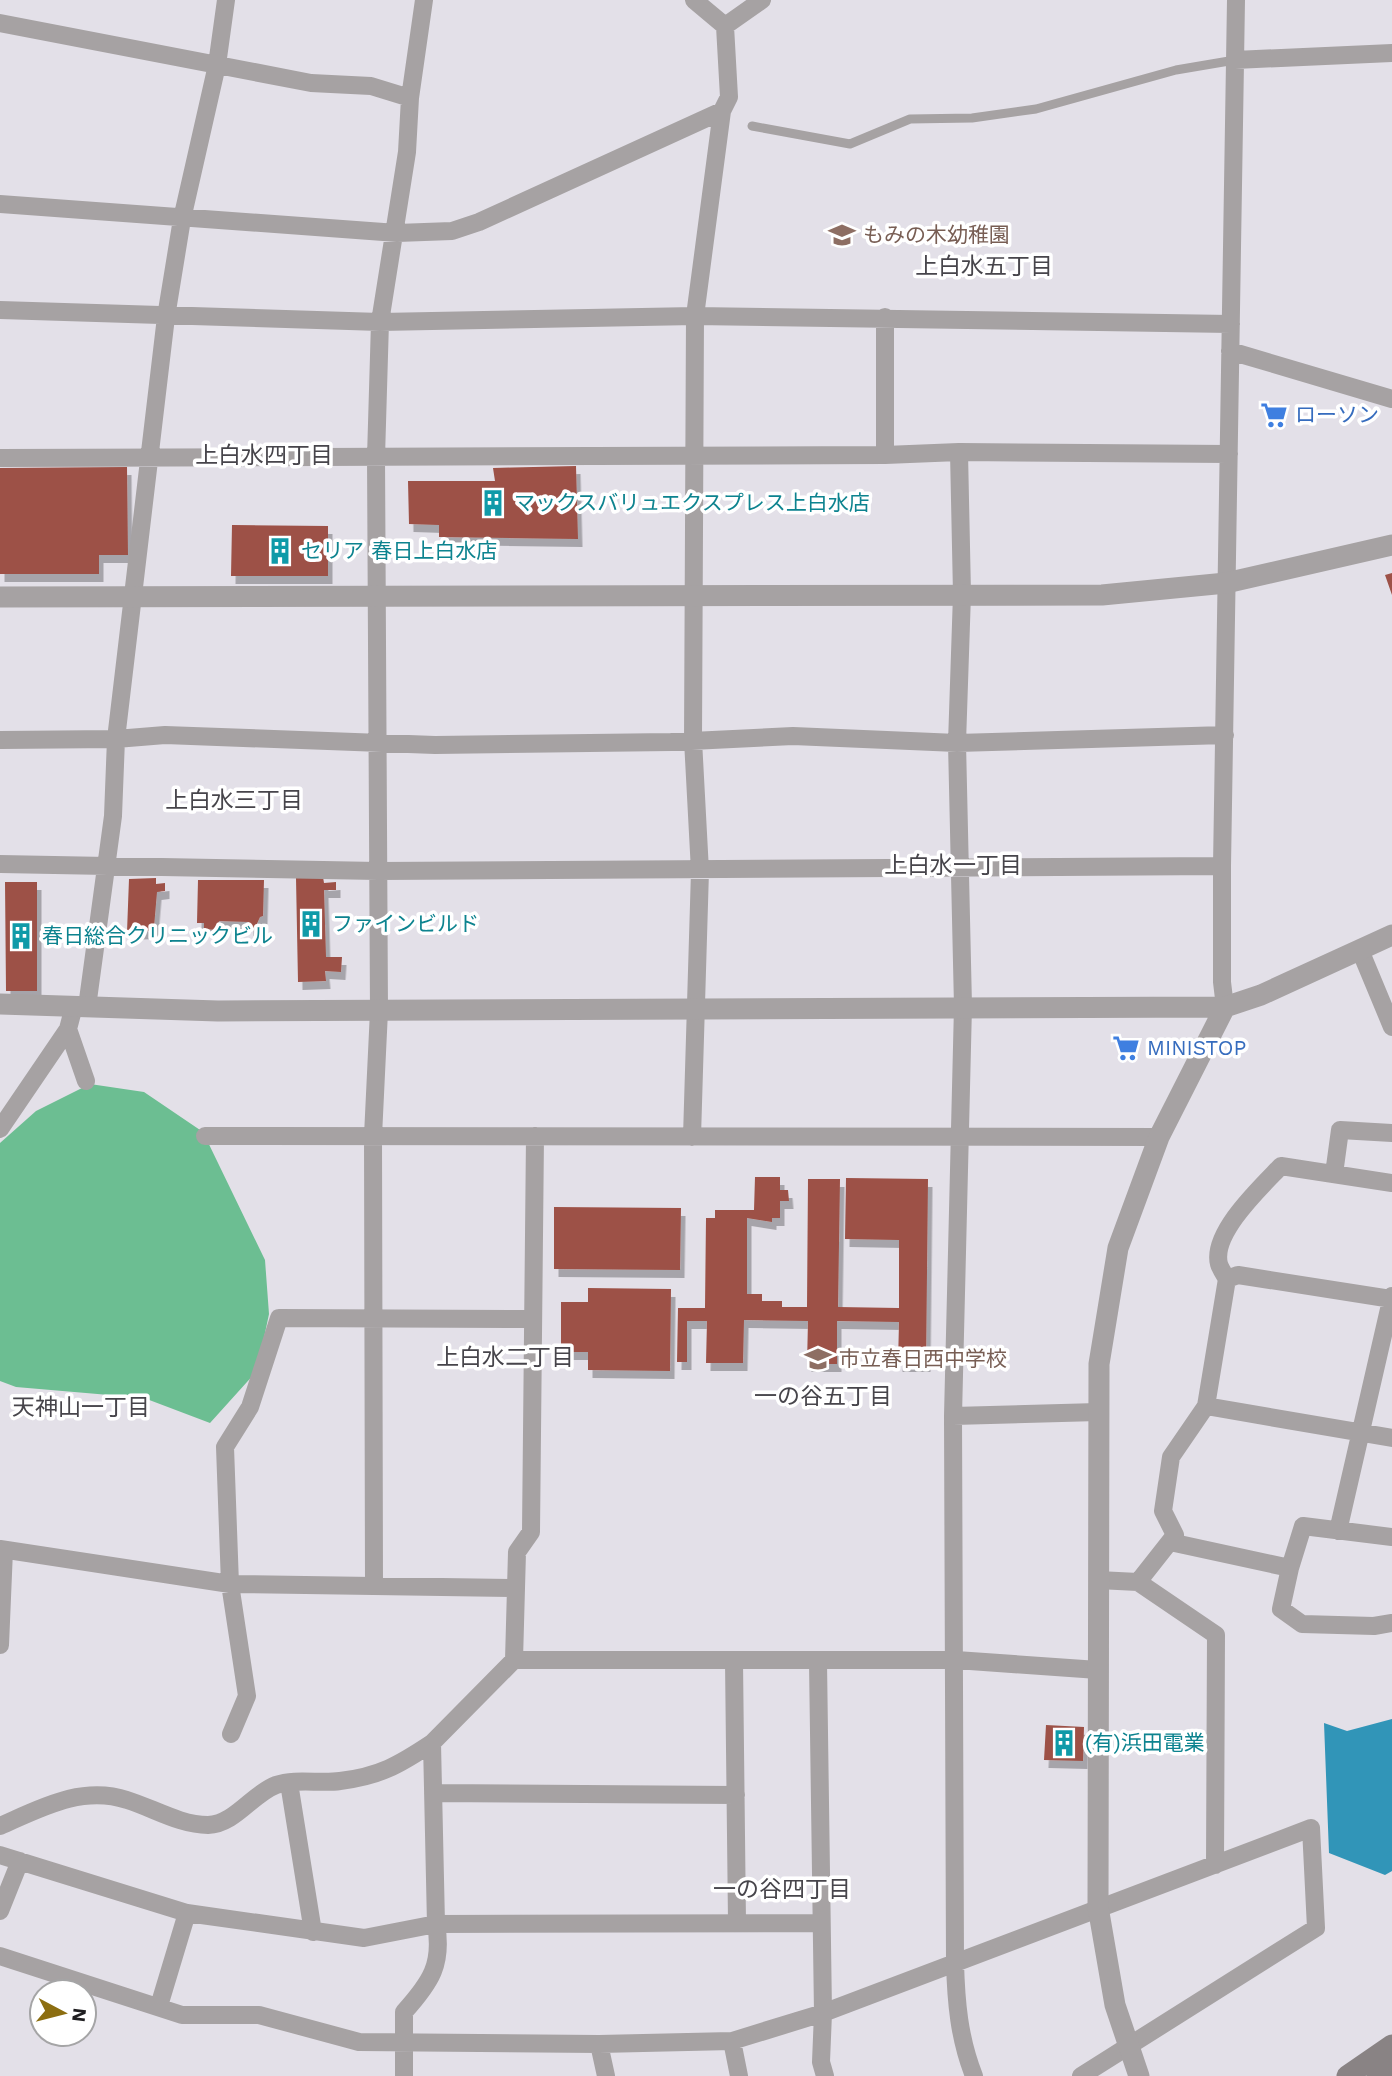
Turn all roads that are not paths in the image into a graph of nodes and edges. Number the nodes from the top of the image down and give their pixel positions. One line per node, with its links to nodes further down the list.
1 (226, 0): 10 (street)
2 (424, 0): 11 (street)
3 (694, 0): 7 (street)
4 (762, 0): 7 (street)
5 (1236, 0): 9 (street)
6 (0, 23): 10 (street)
7 (725, 26): 12 (street)
8 (1392, 53): 9 (street)
9 (1236, 60): 13 (lane); 22 (street)
10 (217, 65): 11 (street); 15 (street)
11 (410, 98): 16 (street)
12 (722, 111): 16 (street); 18 (street)
13 (752, 126)
14 (0, 204): 15 (street)
15 (182, 219): 16 (street); 19 (street)
16 (393, 233): 21 (street)
17 (0, 310): 19 (street)
18 (695, 316): 20 (street); 21 (street); 27 (street)
19 (166, 317): 21 (street); 29 (street)
20 (885, 317): 22 (street); 28 (street)
21 (380, 322): 30 (street)
22 (1231, 324): 23 (street)
23 (1230, 351): 24 (street); 26 (street)
24 (1392, 399)
25 (959, 452): 26 (street); 28 (street); 34 (street)
26 (1229, 454): 33 (street)
27 (693, 455): 28 (street); 30 (street); 38 (street)
28 (885, 455)
29 (149, 457): 30 (street); 31 (street); 36 (street)
30 (376, 457): 37 (street)
31 (0, 458)
32 (1392, 545): 33 (street)
33 (1226, 583): 34 (street); 39 (street)
34 (962, 594): 38 (street); 44 (street)
35 (0, 597): 36 (street)
36 (132, 597): 37 (street); 40 (street)
37 (378, 597): 38 (street); 43 (street)
38 (695, 597): 42 (street)
39 (1225, 735): 44 (street); 46 (street)
40 (116, 739): 41 (street); 43 (street); 47 (street)
41 (0, 740)
42 (693, 740): 43 (street); 44 (street); 50 (street)
43 (376, 742): 49 (street)
44 (957, 743): 48 (street)
45 (0, 864): 47 (street)
46 (1222, 866): 48 (street); 56 (street)
47 (104, 867): 49 (street); 54 (street)
48 (959, 869): 50 (street); 55 (street)
49 (378, 871): 50 (street); 58 (street)
50 (700, 871): 57 (street)
51 (1392, 935): 52 (street)
52 (1360, 950): 56 (street); 59 (street)
53 (0, 1004): 54 (street)
54 (81, 1006): 58 (street); 60 (street)
55 (963, 1006): 56 (street); 57 (street); 69 (street)
56 (1225, 1007): 68 (street)
57 (695, 1008): 58 (street); 67 (street)
58 (379, 1011): 65 (street)
59 (1392, 1027)
60 (68, 1029): 61 (street); 62 (street)
61 (86, 1081)
62 (0, 1129)
63 (1392, 1133): 70 (street)
64 (205, 1136): 65 (street)
65 (373, 1136): 66 (street); 74 (street)
66 (535, 1136): 67 (street); 75 (street)
67 (692, 1137): 69 (street)
68 (1159, 1137): 69 (street); 77 (street)
69 (958, 1138): 78 (street)
70 (1334, 1174): 71 (street); 72 (street)
71 (1392, 1183)
72 (1227, 1279): 73 (street); 76 (street)
73 (1391, 1298): 79 (street)
74 (374, 1318): 75 (street); 88 (street); 89 (street)
75 (533, 1319): 90 (street)
76 (1206, 1406): 79 (street); 83 (street)
77 (1098, 1412): 78 (street); 86 (street)
78 (953, 1416): 94 (street)
79 (1359, 1432): 80 (street); 81 (street)
80 (1392, 1438)
81 (1338, 1531): 82 (street); 85 (street)
82 (1392, 1537)
83 (1170, 1542): 85 (street); 87 (street)
84 (2, 1550): 88 (street); 92 (street)
85 (1290, 1568): 91 (street)
86 (1098, 1580): 87 (street); 97 (street)
87 (1138, 1582): 106 (street)
88 (230, 1584): 89 (street); 98 (street)
89 (374, 1586): 90 (street)
90 (516, 1588): 93 (street)
91 (1392, 1623)
92 (0, 1645)
93 (514, 1660): 95 (street); 99 (street)
94 (956, 1660): 96 (street); 97 (street); 115 (street)
95 (734, 1661): 96 (street); 102 (street)
96 (818, 1662): 111 (street)
97 (1098, 1670): 107 (street)
98 (231, 1734)
99 (432, 1743): 100 (street); 101 (street)
100 (289, 1783): 103 (street); 113 (street)
101 (433, 1793): 102 (street); 112 (street)
102 (736, 1795): 110 (street)
103 (0, 1826)
104 (0, 1855): 105 (street)
105 (20, 1861): 108 (street); 109 (street)
106 (1215, 1865): 107 (street); 122 (street)
107 (1098, 1907): 115 (street); 122 (street)
108 (0, 1911)
109 (187, 1913): 113 (street); 116 (street)
110 (737, 1922): 111 (street); 112 (street)
111 (819, 1923): 117 (street)
112 (436, 1924): 113 (street); 119 (street)
113 (313, 1932)
114 (0, 1956): 116 (street)
115 (955, 1962): 117 (street); 128 (street)
116 (159, 2006): 119 (street)
117 (823, 2013): 118 (street); 127 (street)
118 (732, 2041): 120 (street); 126 (street)
119 (404, 2044): 120 (street); 124 (street)
120 (599, 2044): 125 (street)
121 (1392, 2045): 131 (main road)
122 (1128, 2049): 129 (street); 130 (street)
123 (1392, 2066): 132 (main road)
124 (404, 2076)
125 (606, 2076)
126 (739, 2076)
127 (825, 2076)
128 (974, 2076)
129 (1081, 2076)
130 (1139, 2076)
131 (1347, 2076)
132 (1377, 2076)

